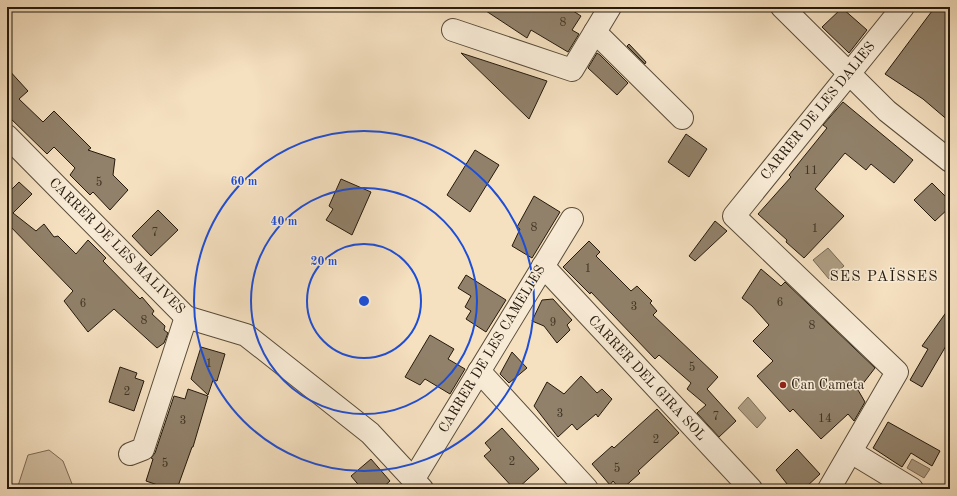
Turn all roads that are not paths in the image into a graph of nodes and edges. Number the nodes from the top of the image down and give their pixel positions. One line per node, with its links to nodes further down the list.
1 (610, 7): 5 (street)
2 (782, 7): 6 (street)
3 (903, 7): 6 (street, CARRER DE LES DALIES)
4 (452, 30): 5 (street)
5 (595, 32): 7 (street)
6 (849, 74): 9 (street); 14 (street, CARRER DE LES DALIES)
7 (682, 118)
8 (7, 136): 12 (street, CARRER DE LES MALIVES)
9 (948, 156)
10 (572, 218): 11 (street, CARRER DE LES CAMELIES)
11 (543, 266): 13 (street, CARRER DE LES CAMELIES); 18 (street, CARRER DEL GIRA SOL)
12 (186, 317): 15 (street); 16 (street, CARRER DE LES MALIVES)
13 (479, 371): 16 (street, CARRER DE LES CAMELIES); 17 (street)
14 (851, 452): 19 (street); 20 (street)
15 (130, 454)
16 (417, 485)
17 (587, 489)
18 (751, 489)
19 (829, 489)
20 (912, 489)

